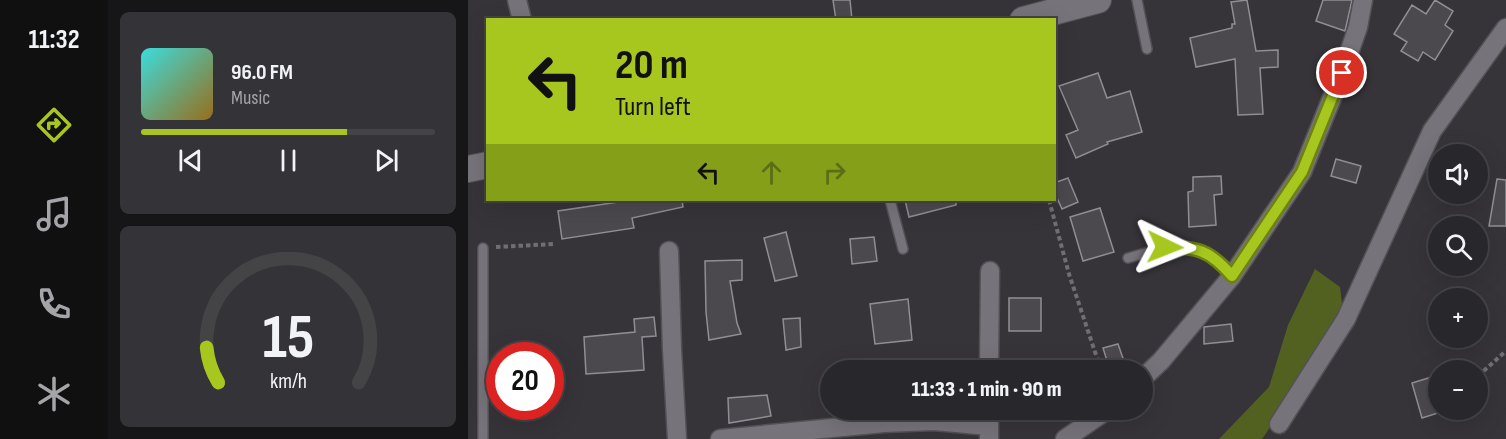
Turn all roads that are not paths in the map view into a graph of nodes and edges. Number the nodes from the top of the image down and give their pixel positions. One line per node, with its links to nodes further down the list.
1 (517, 0): 6 (street)
2 (1098, 0): 5 (main road)
3 (1137, 0): 9 (lane)
4 (1363, 0): 18 (street)
5 (1047, 6): 7 (main road)
6 (522, 18)
7 (1026, 18)
8 (1506, 28): 22 (street)
9 (1148, 49)
10 (486, 165): 11 (main road)
11 (468, 169)
12 (890, 201): 14 (lane)
13 (483, 248): 24 (lane)
14 (903, 249)
15 (669, 250): 25 (street)
16 (1128, 258): 18 (lane)
17 (990, 271): 19 (street)
18 (1232, 276): 20 (street)
19 (989, 360)
20 (1153, 369)
21 (1093, 420): 27 (street)
22 (1279, 424)
23 (989, 425): 26 (street)
24 (483, 439)
25 (677, 439)
26 (720, 439)
27 (1065, 439)

